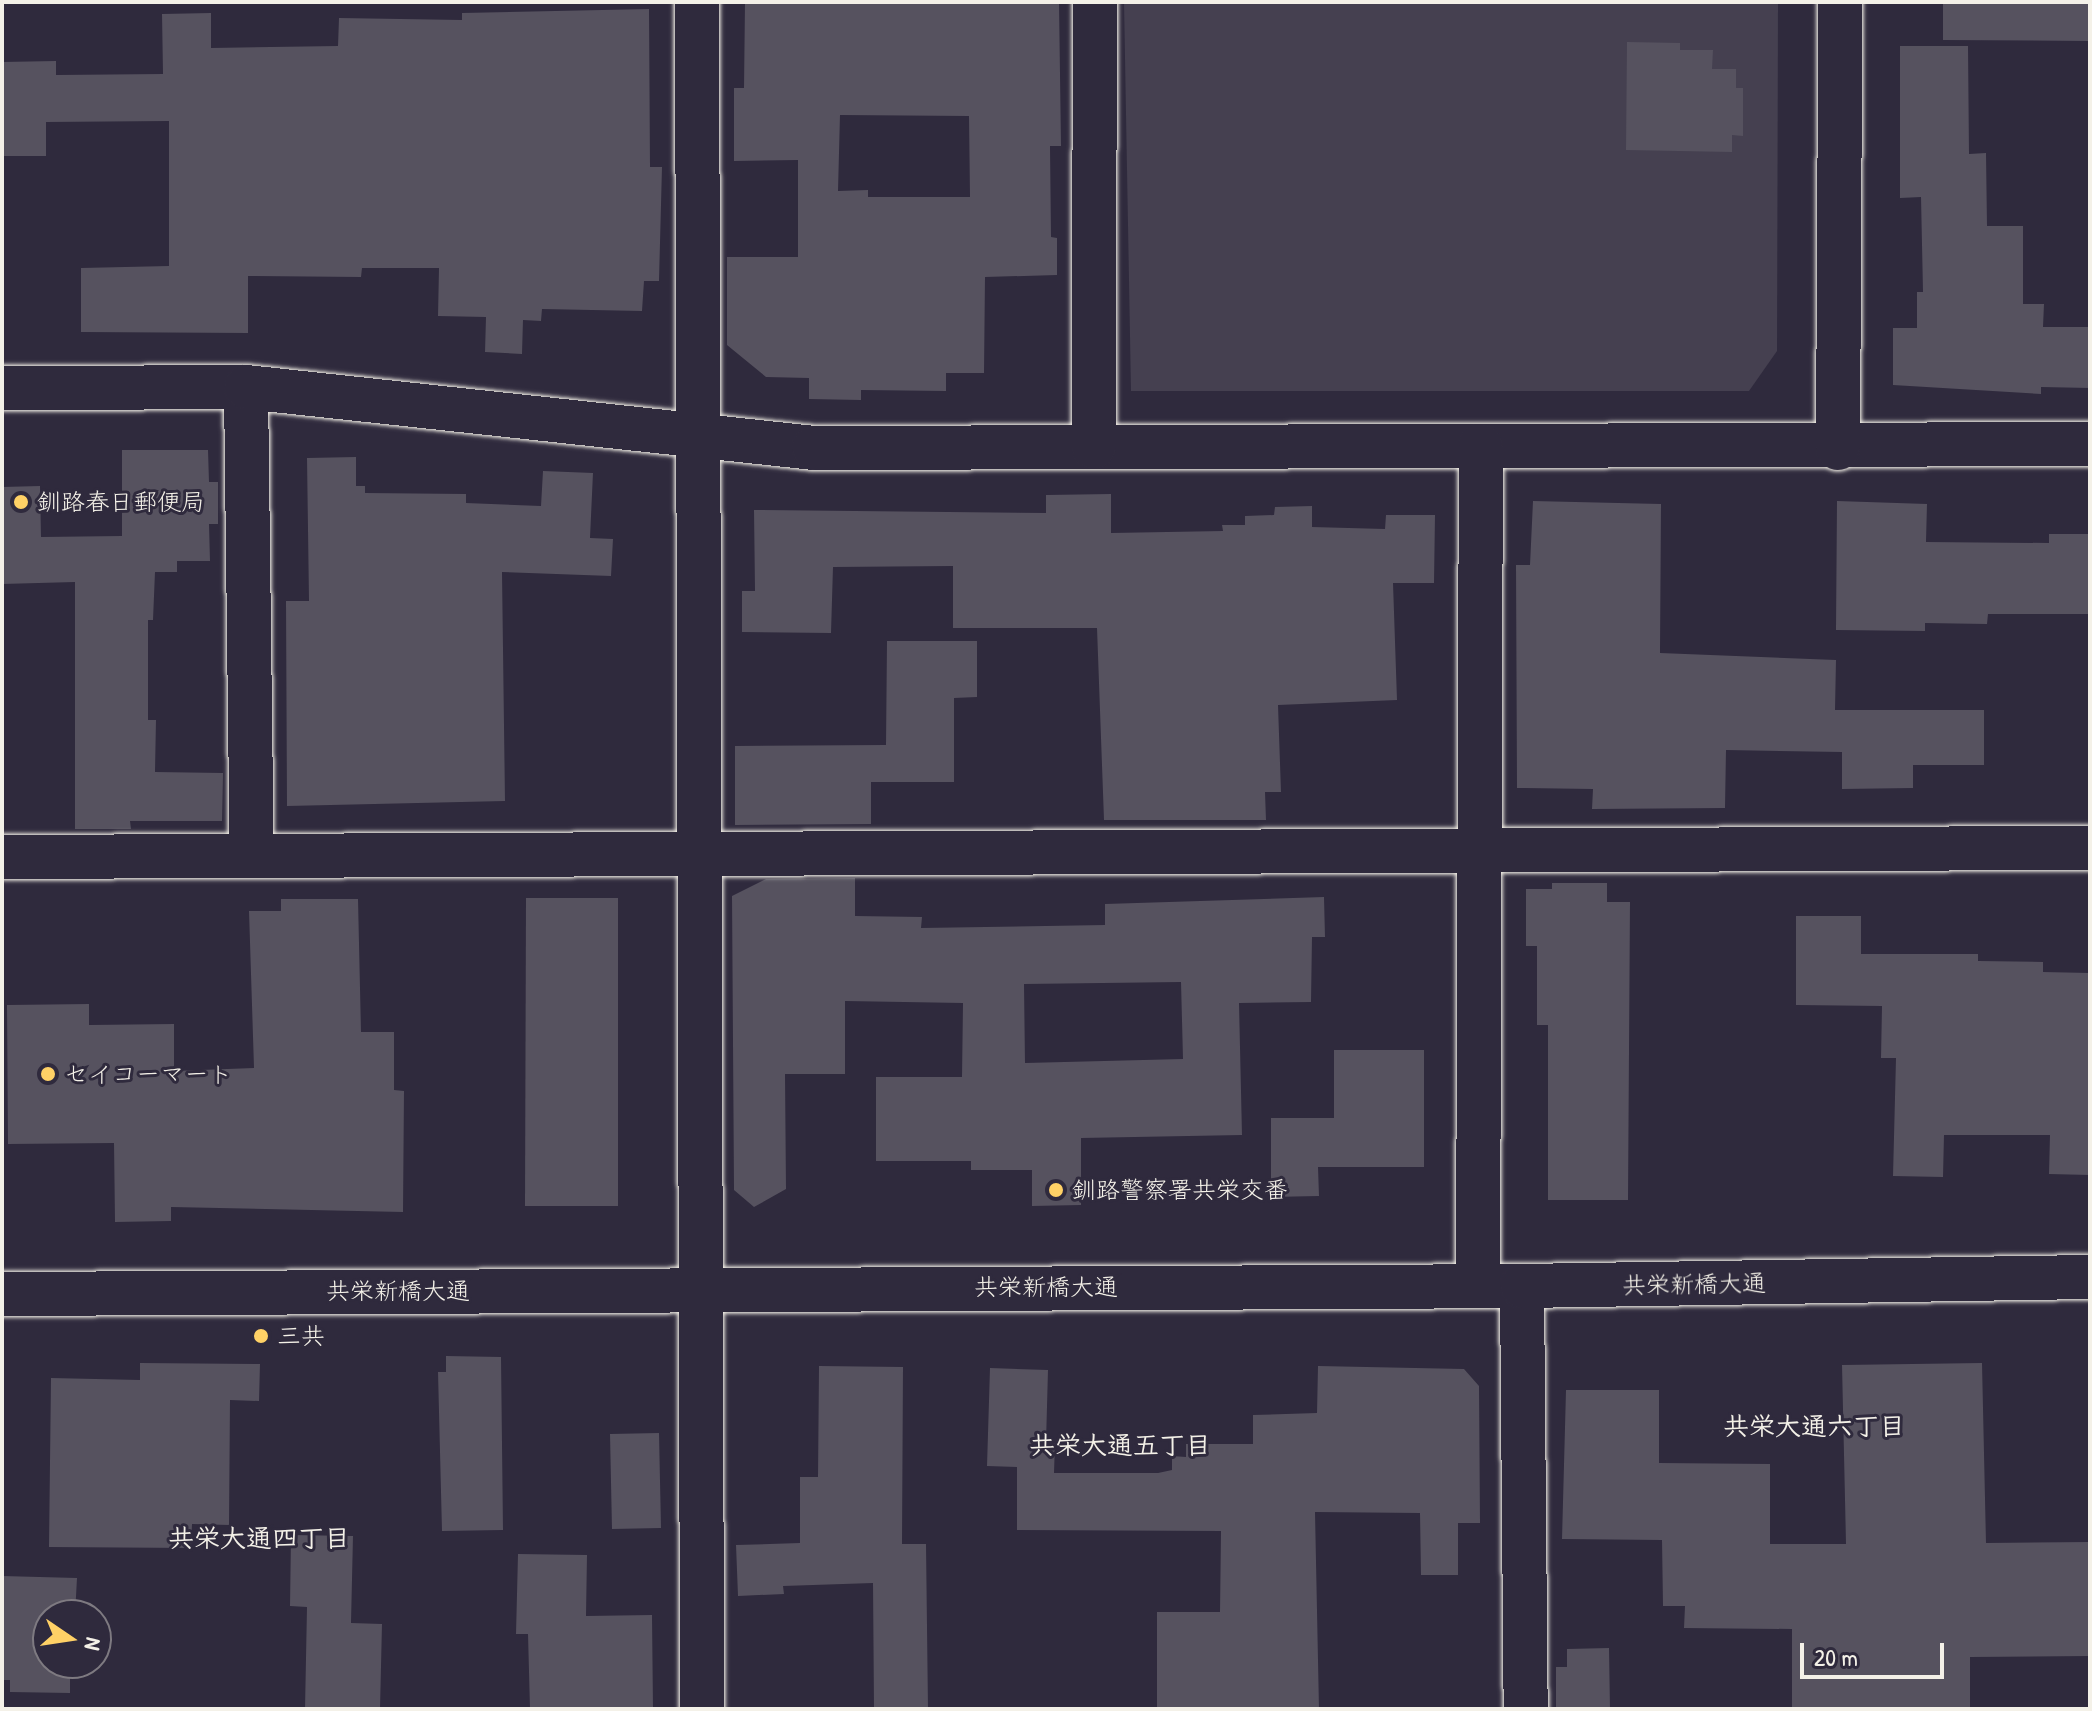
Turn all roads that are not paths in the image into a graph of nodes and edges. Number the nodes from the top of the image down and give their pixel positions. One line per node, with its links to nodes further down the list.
1 (697, 2): 6 (street)
2 (1095, 2): 9 (street)
3 (1840, 2): 10 (street)
4 (246, 387): 5 (street); 6 (street); 14 (street)
5 (2, 388)
6 (699, 432): 9 (street); 13 (street)
7 (2090, 444): 10 (street)
8 (1481, 446): 9 (street); 10 (street); 12 (street)
9 (1094, 447)
10 (1838, 448)
11 (2090, 848): 12 (street)
12 (1479, 853): 13 (street); 17 (street)
13 (698, 854): 14 (street); 19 (street)
14 (252, 856): 15 (street)
15 (2, 857)
16 (2090, 1277): 18 (street, 共栄新橋大通)
17 (1478, 1286): 18 (street, 共栄新橋大通); 19 (street, 共栄新橋大通)
18 (1522, 1286): 22 (street)
19 (701, 1288): 20 (street, 共栄新橋大通); 21 (street)
20 (2, 1294)
21 (702, 1709)
22 (1526, 1709)

